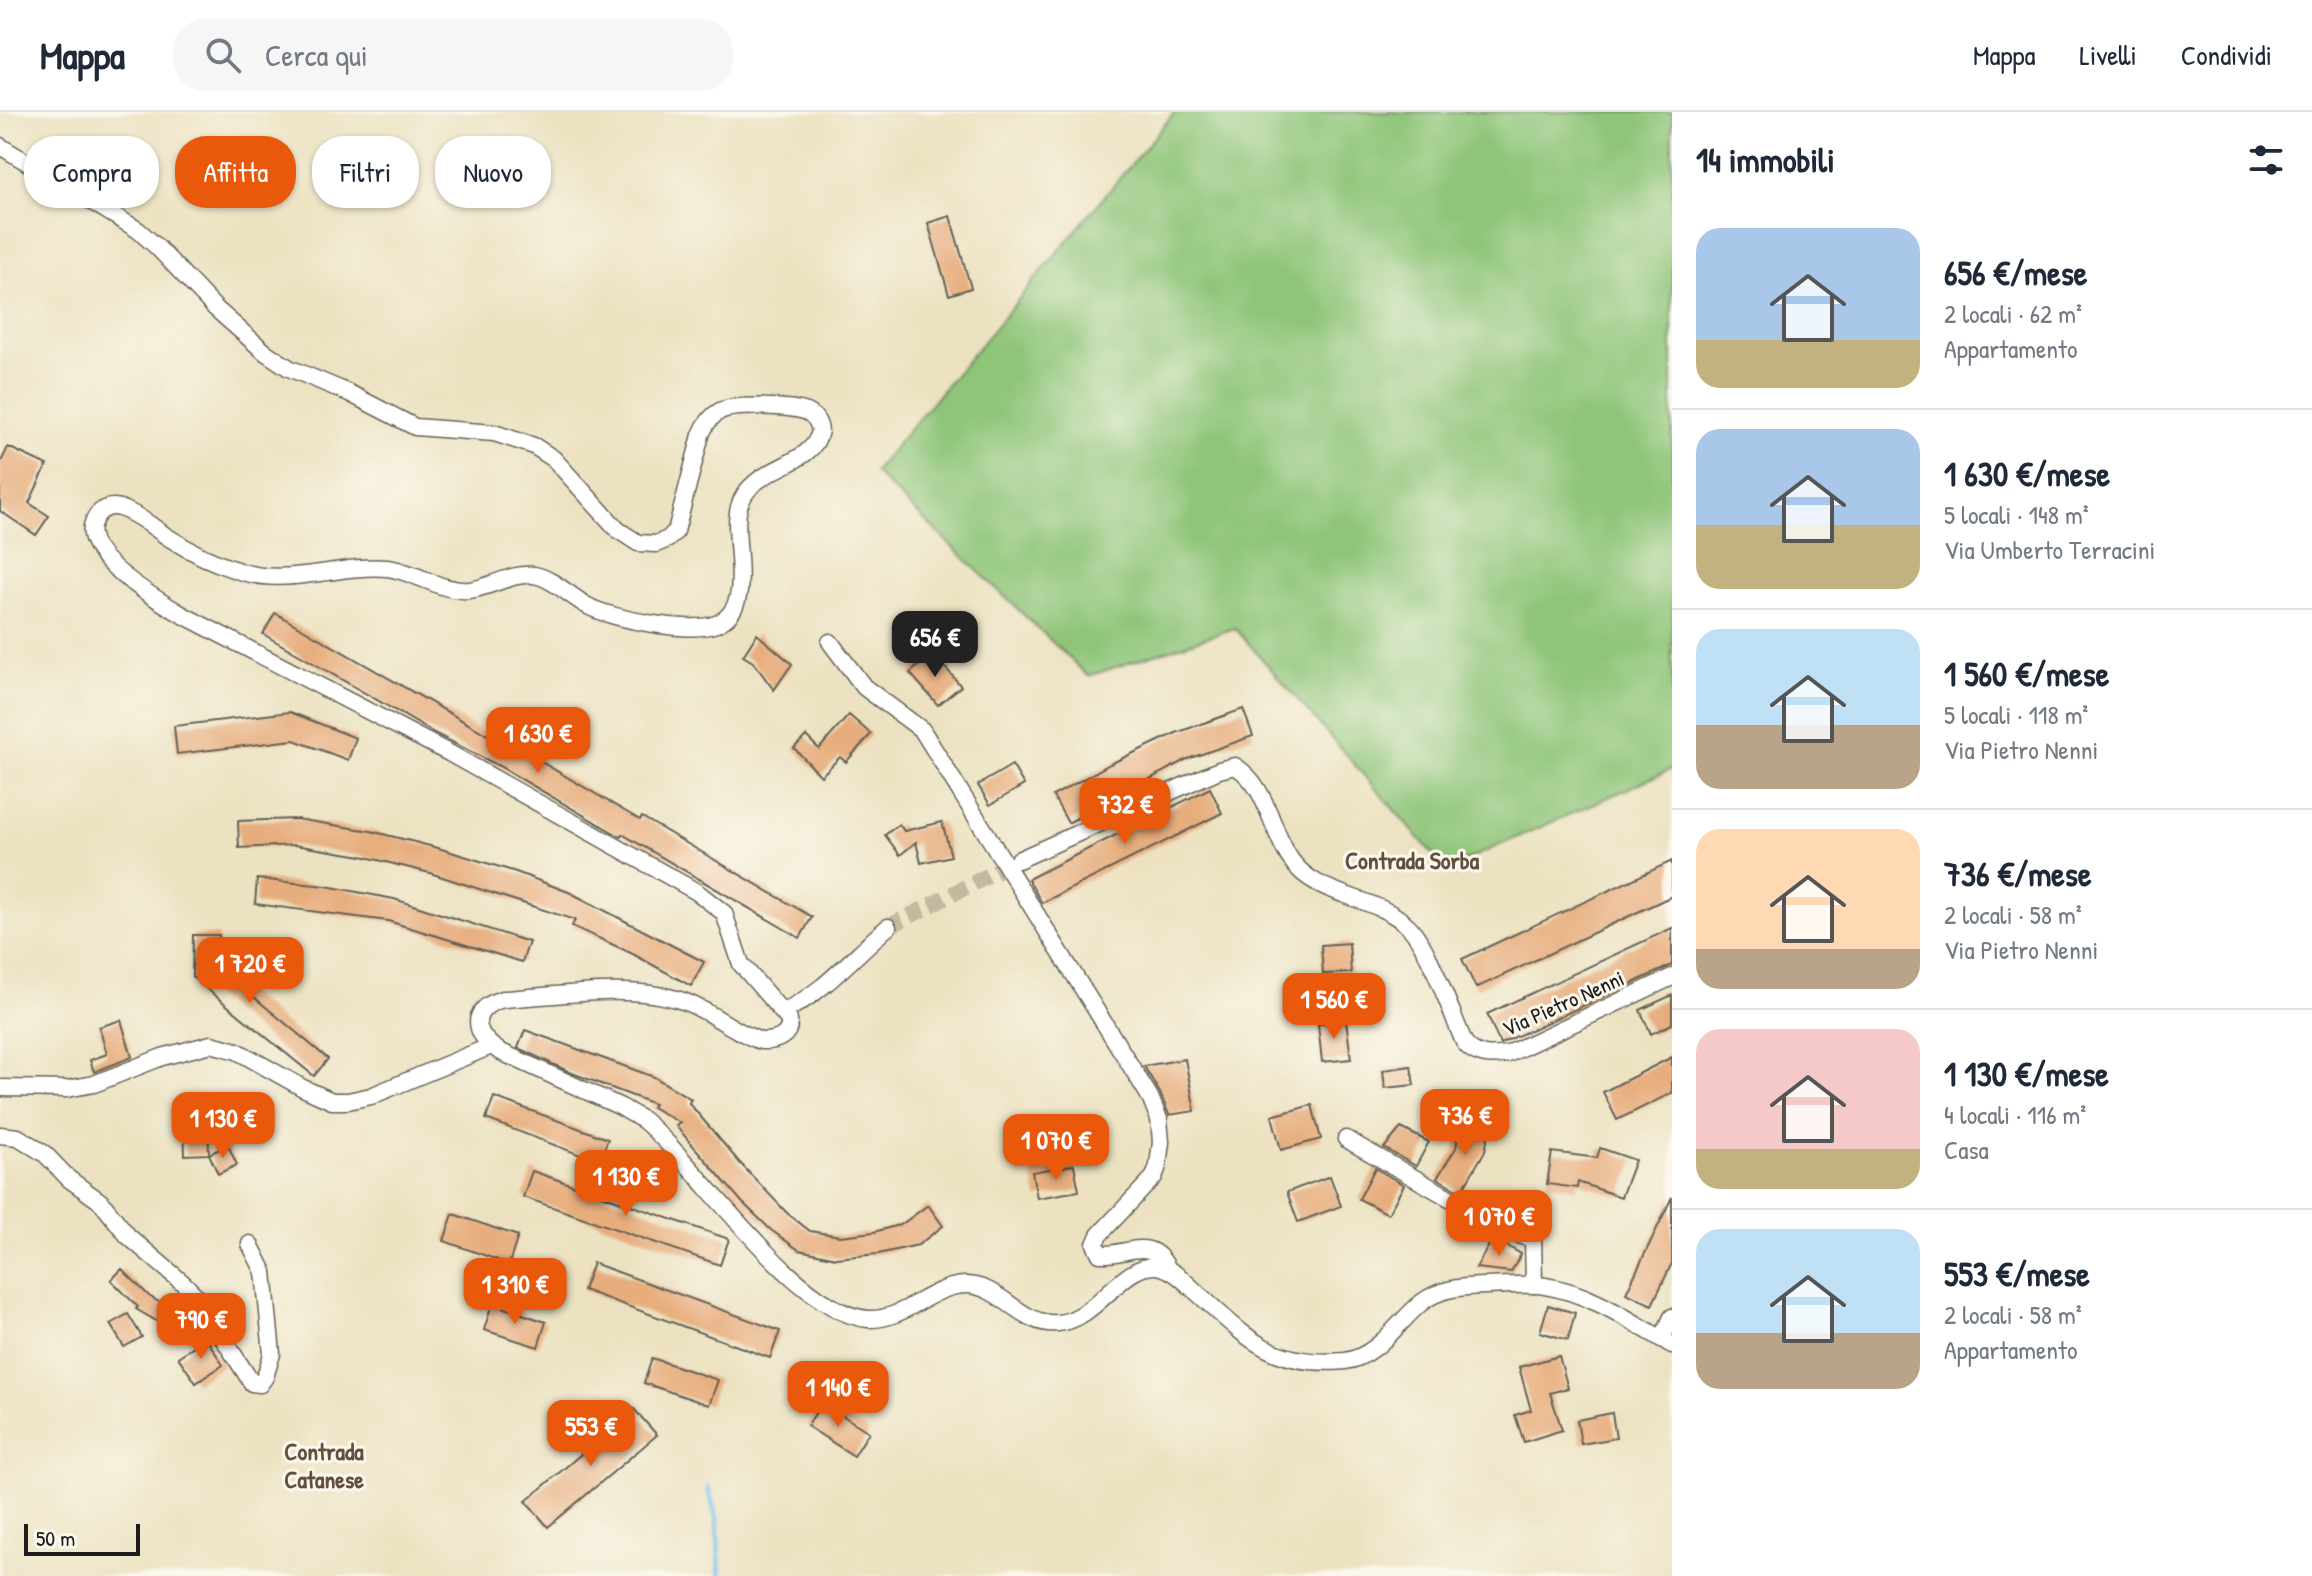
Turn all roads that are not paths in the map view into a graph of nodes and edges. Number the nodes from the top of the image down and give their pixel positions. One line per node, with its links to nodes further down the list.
1 (0, 146): 6 (street)
2 (830, 642): 12 (street)
3 (1018, 860): 5 (street, Via Pietro Nenni)
4 (888, 927): 6 (street)
5 (1672, 977)
6 (784, 1011): 7 (street)
7 (491, 1046): 8 (street); 12 (street)
8 (0, 1088)
9 (0, 1135): 11 (street)
10 (1346, 1139): 13 (street)
11 (250, 1244)
12 (1168, 1269): 13 (street)
13 (1534, 1285): 15 (street)
14 (1672, 1317): 15 (street)
15 (1667, 1342)

